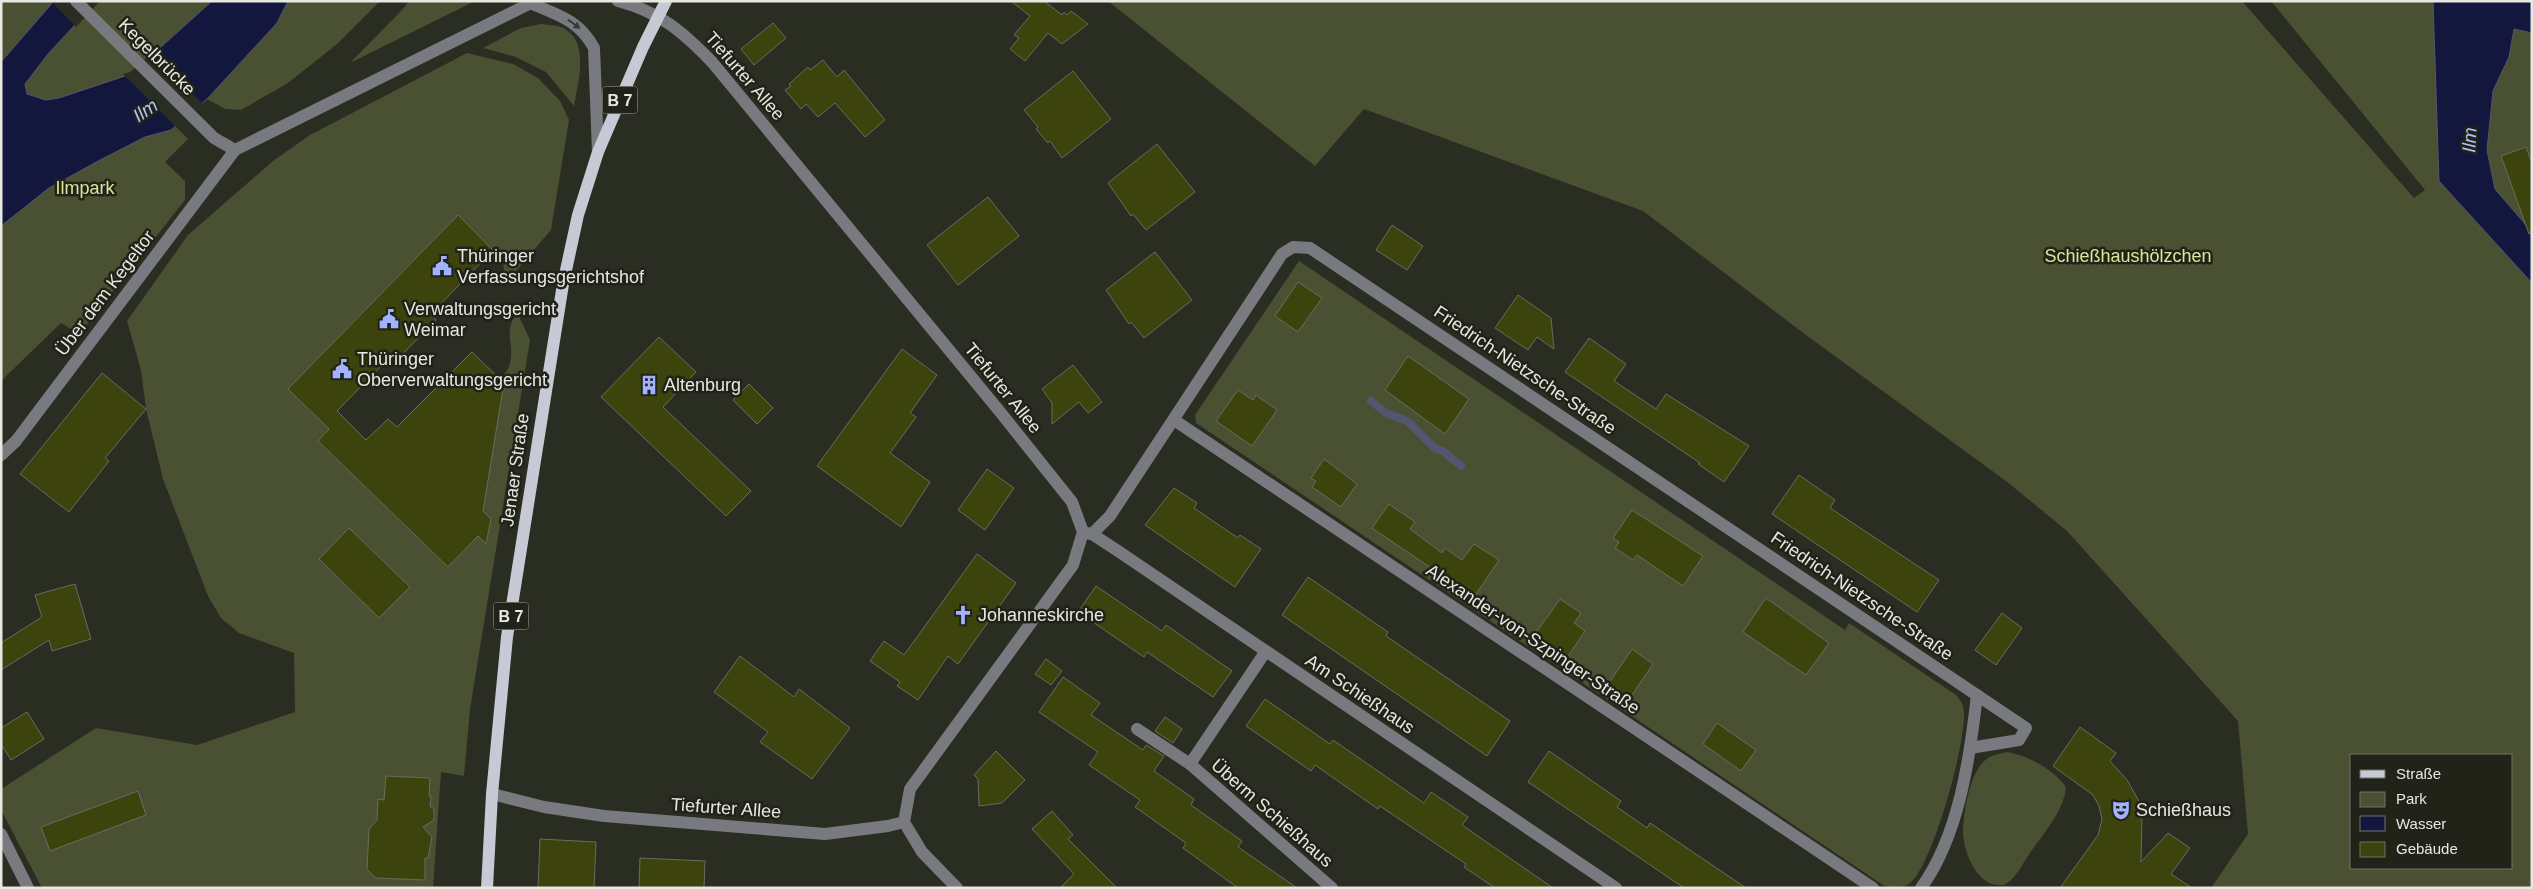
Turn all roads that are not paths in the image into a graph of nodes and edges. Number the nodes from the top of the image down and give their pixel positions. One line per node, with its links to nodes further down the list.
1 (76, 1): 7 (street, Kegelbrücke)
2 (550, 1): 5 (street, Über dem Kegeltor)
3 (618, 1): 6 (street)
4 (666, 1): 6 (main road, B 7)
5 (532, 2): 7 (street, Über dem Kegeltor); 8 (street, one-way to 8)
6 (658, 15): 8 (main road, Jenaer Straße / B 7); 11 (street, Tiefurter Allee)
7 (235, 150): 10 (street, Über dem Kegeltor)
8 (598, 152): 17 (main road, Jenaer Straße / B 7)
9 (1174, 420): 11 (street, Friedrich-Nietzsche-Straße); 13 (street, Friedrich-Nietzsche-Straße); 25 (street, Alexander-von-Szpinger-Straße)
10 (1, 455)
11 (1088, 533): 12 (street, Am Schießhaus); 18 (street)
12 (1266, 651): 16 (street, Überm Schießhaus); 24 (street, Am Schießhaus)
13 (1977, 695): 15 (street); 15 (street, Friedrich-Nietzsche-Straße)
14 (1137, 729): 16 (street, Überm Schießhaus)
15 (1970, 748): 26 (street)
16 (1190, 764): 23 (street, Überm Schießhaus)
17 (492, 794): 18 (street, Tiefurter Allee); 21 (main road, Jenaer Straße / B 7)
18 (904, 822): 22 (street)
19 (1, 834): 20 (street)
20 (28, 888)
21 (487, 888)
22 (957, 888)
23 (1332, 888)
24 (1616, 888)
25 (1873, 888)
26 (1921, 888)

